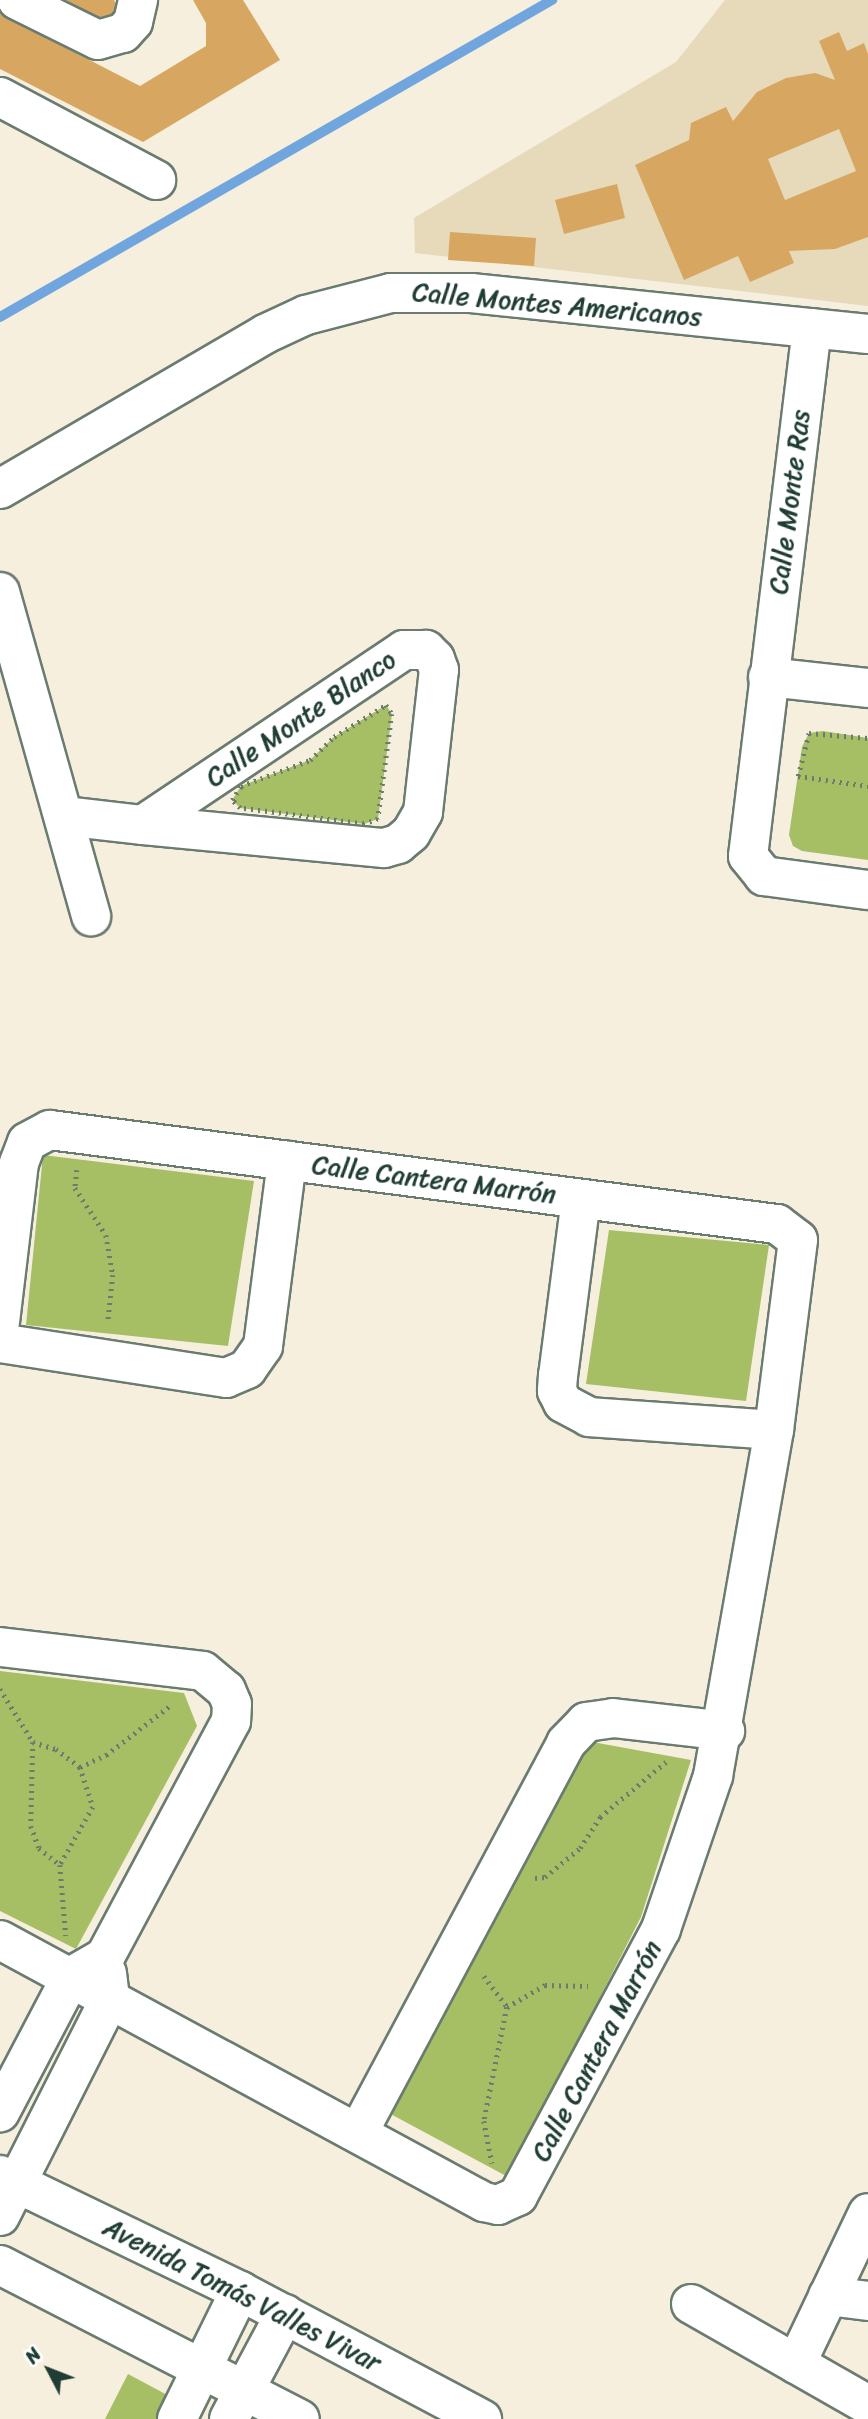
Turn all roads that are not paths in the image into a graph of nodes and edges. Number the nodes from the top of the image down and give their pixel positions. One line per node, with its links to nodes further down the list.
1 (18, 0): 2 (street)
2 (138, 0)
3 (0, 97): 4 (street)
4 (156, 180)
5 (813, 328): 6 (street, Calle Montes Americanos); 7 (street, Calle Montes Americanos); 9 (street, Calle Monte Ras)
6 (868, 334)
7 (0, 489)
8 (0, 592): 11 (street)
9 (768, 677): 10 (street); 13 (street, Calle Monte Ras)
10 (868, 688)
11 (64, 816): 12 (street, Calle Monte Blanco); 14 (street)
12 (143, 825): 12 (street, Calle Monte Blanco)
13 (868, 891)
14 (92, 916)
15 (287, 1161): 16 (street, Calle Cantera Marrón); 17 (street, Calle Cantera Marrón); 18 (street, Calle Cantera Marrón)
16 (581, 1199): 19 (street, Calle Cantera Marrón); 19 (street, Calle Cantera Marrón)
17 (0, 1322)
18 (0, 1343)
19 (774, 1430): 21 (street, Calle Cantera Marrón)
20 (0, 1647): 23 (street)
21 (725, 1731): 28 (street); 28 (street, Calle Cantera Marrón)
22 (0, 1940): 24 (street, Calle Cantera Marrón)
23 (105, 1957): 24 (street); 25 (street)
24 (71, 1978): 25 (street, Calle Cantera Marrón); 26 (street)
25 (110, 1998): 27 (street); 28 (street, Calle Cantera Marrón)
26 (6, 2100): 27 (street)
27 (53, 2111): 29 (street)
28 (359, 2133)
29 (5, 2192): 32 (street, Avenida Tomás Valles Vivar)
30 (868, 2213): 33 (street)
31 (0, 2265): 38 (street)
32 (240, 2291): 36 (street, Avenida Tomás Valles Vivar); 38 (street)
33 (828, 2296): 34 (street); 37 (street)
34 (868, 2301)
35 (691, 2304): 37 (street)
36 (285, 2314): 39 (street); 43 (street, Avenida Tomás Valles Vivar)
37 (796, 2364): 40 (street)
38 (203, 2367): 39 (street); 41 (street)
39 (237, 2404): 42 (street)
40 (868, 2405)
41 (177, 2419)
42 (300, 2419)
43 (482, 2419)

